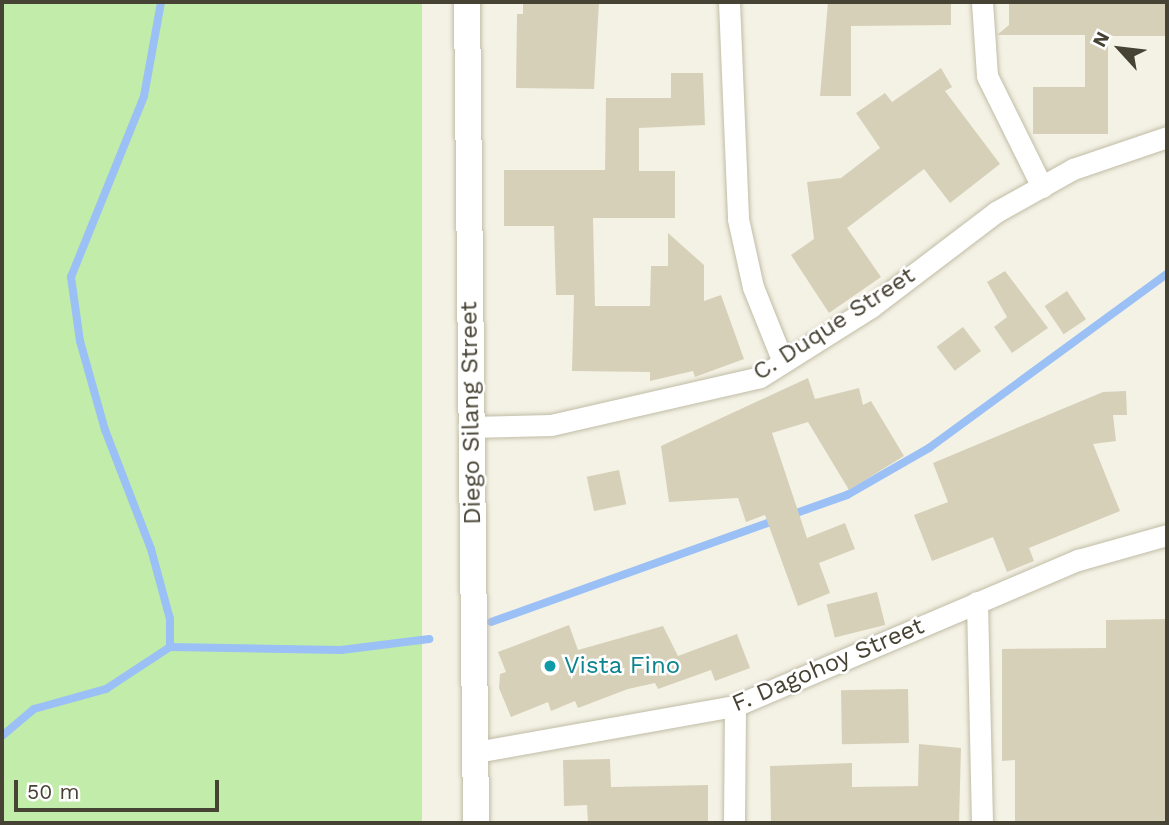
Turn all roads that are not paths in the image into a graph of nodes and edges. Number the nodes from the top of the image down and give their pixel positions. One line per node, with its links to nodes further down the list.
1 (467, 2): 7 (street, Diego Silang Street)
2 (729, 2): 6 (street)
3 (982, 2): 5 (street)
4 (1167, 137): 5 (street, C. Duque Street)
5 (1042, 187): 6 (street, C. Duque Street)
6 (783, 362): 7 (street, C. Duque Street)
7 (471, 427): 11 (street, Diego Silang Street)
8 (1167, 535): 9 (street, F. Dagohoy Street)
9 (978, 602): 10 (street, F. Dagohoy Street); 14 (street)
10 (735, 706): 11 (street, F. Dagohoy Street); 13 (street)
11 (477, 752): 12 (street, Diego Silang Street)
12 (476, 823)
13 (734, 823)
14 (982, 823)

